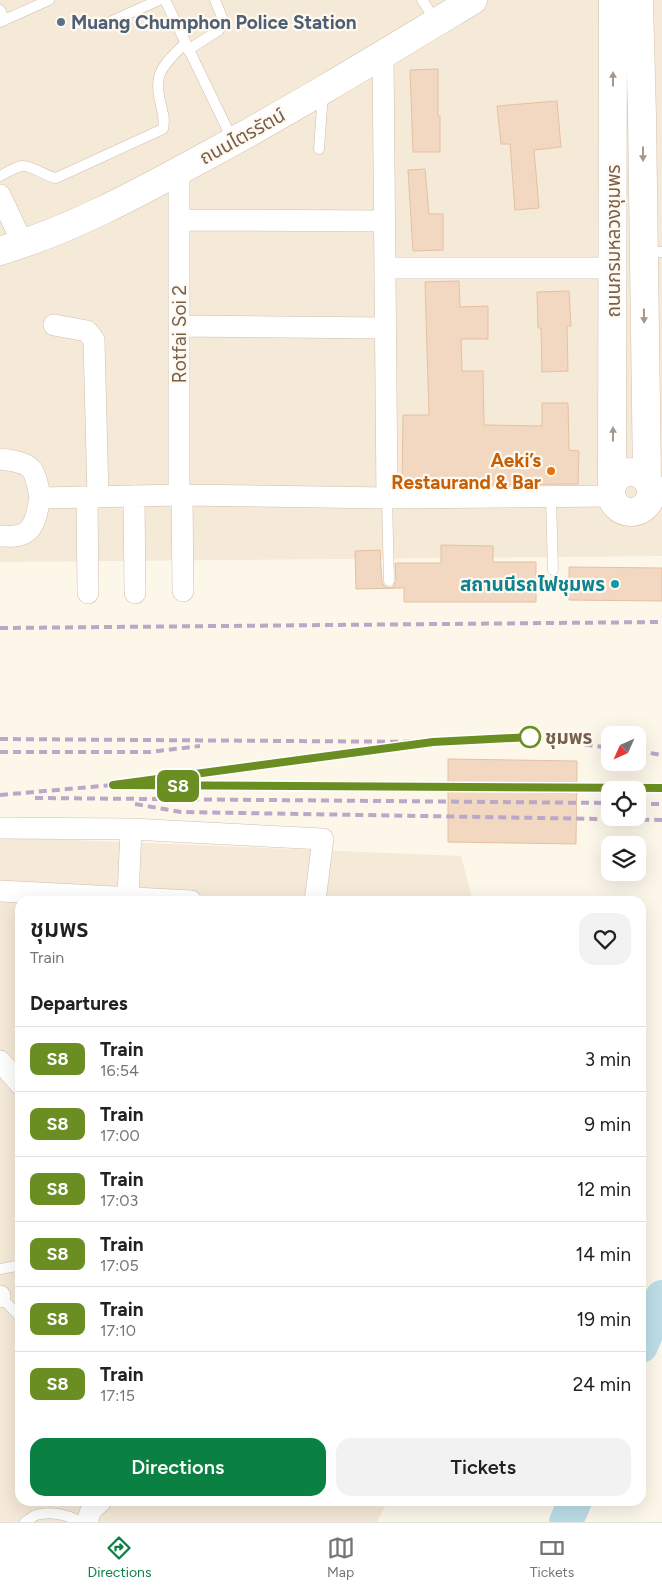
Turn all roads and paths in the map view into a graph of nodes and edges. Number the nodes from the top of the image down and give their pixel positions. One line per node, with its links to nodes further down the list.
1 (49, 0): 10 (lane)
2 (159, 0): 11 (lane)
3 (166, 0): 12 (lane)
4 (215, 0): 12 (lane)
5 (473, 0): 9 (street, ถนนไตรรัตน์)
6 (613, 0): 15 (street, ถนนกรมหลวงชุมพร, one-way to 6)
7 (639, 0): 16 (street, ถนนกรมหลวงชุมพร)
8 (0, 10): 10 (lane)
9 (429, 11): 13 (street, ถนนไตรรัตน์)
10 (2, 21)
11 (110, 22)
12 (187, 46): 17 (lane); 20 (lane)
13 (383, 54): 14 (street, ถนนไตรรัตน์); 23 (street)
14 (324, 90): 17 (street, ถนนไตรรัตน์); 18 (lane)
15 (613, 115): 16 (street); 27 (street, ถนนกรมหลวงชุมพร)
16 (642, 116): 25 (street, ถนนกรมหลวงชุมพร, one-way to 25)
17 (233, 142): 19 (street, ถนนไตรรัตน์)
18 (319, 149)
19 (178, 172): 22 (street, Rotfai Soi 2); 24 (street, ถนนไตรรัตน์)
20 (0, 176)
21 (0, 195): 24 (street)
22 (178, 220): 23 (street); 29 (street, Rotfai Soi 2)
23 (384, 221): 26 (street)
24 (11, 248)
25 (649, 257): 27 (street); 33 (street, ถนนกรมหลวงชุมพร, one-way to 33)
26 (385, 268): 27 (street); 30 (street)
27 (613, 268): 32 (street, ถนนกรมหลวงชุมพร, one-way to 27)
28 (54, 325): 37 (street)
29 (179, 326): 30 (street); 34 (street, Rotfai Soi 2)
30 (385, 328): 38 (street)
31 (0, 459): 36 (street)
32 (612, 489): 33 (street); 39 (street)
33 (653, 494)
34 (180, 495): 35 (street); 38 (street); 43 (street, Rotfai Soi 2)
35 (134, 496): 37 (street); 45 (street)
36 (40, 498): 37 (street); 40 (street)
37 (92, 498): 44 (street)
38 (387, 498): 39 (street); 42 (lane)
39 (551, 498): 41 (lane)
40 (0, 536)
41 (553, 570)
42 (389, 581)
43 (183, 591)
44 (88, 593)
45 (135, 593)
46 (0, 828): 47 (street)
47 (131, 828): 50 (street); 51 (street)
48 (0, 891): 49 (street)
49 (91, 896)
50 (128, 896)
51 (316, 896)
52 (0, 1061): 53 (street)
53 (15, 1078)
54 (15, 1266): 55 (lane)
55 (0, 1269)
56 (0, 1296): 57 (lane)
57 (15, 1312)
58 (96, 1506): 61 (street)
59 (25, 1522): 60 (lane)
60 (79, 1522)
61 (86, 1522)

